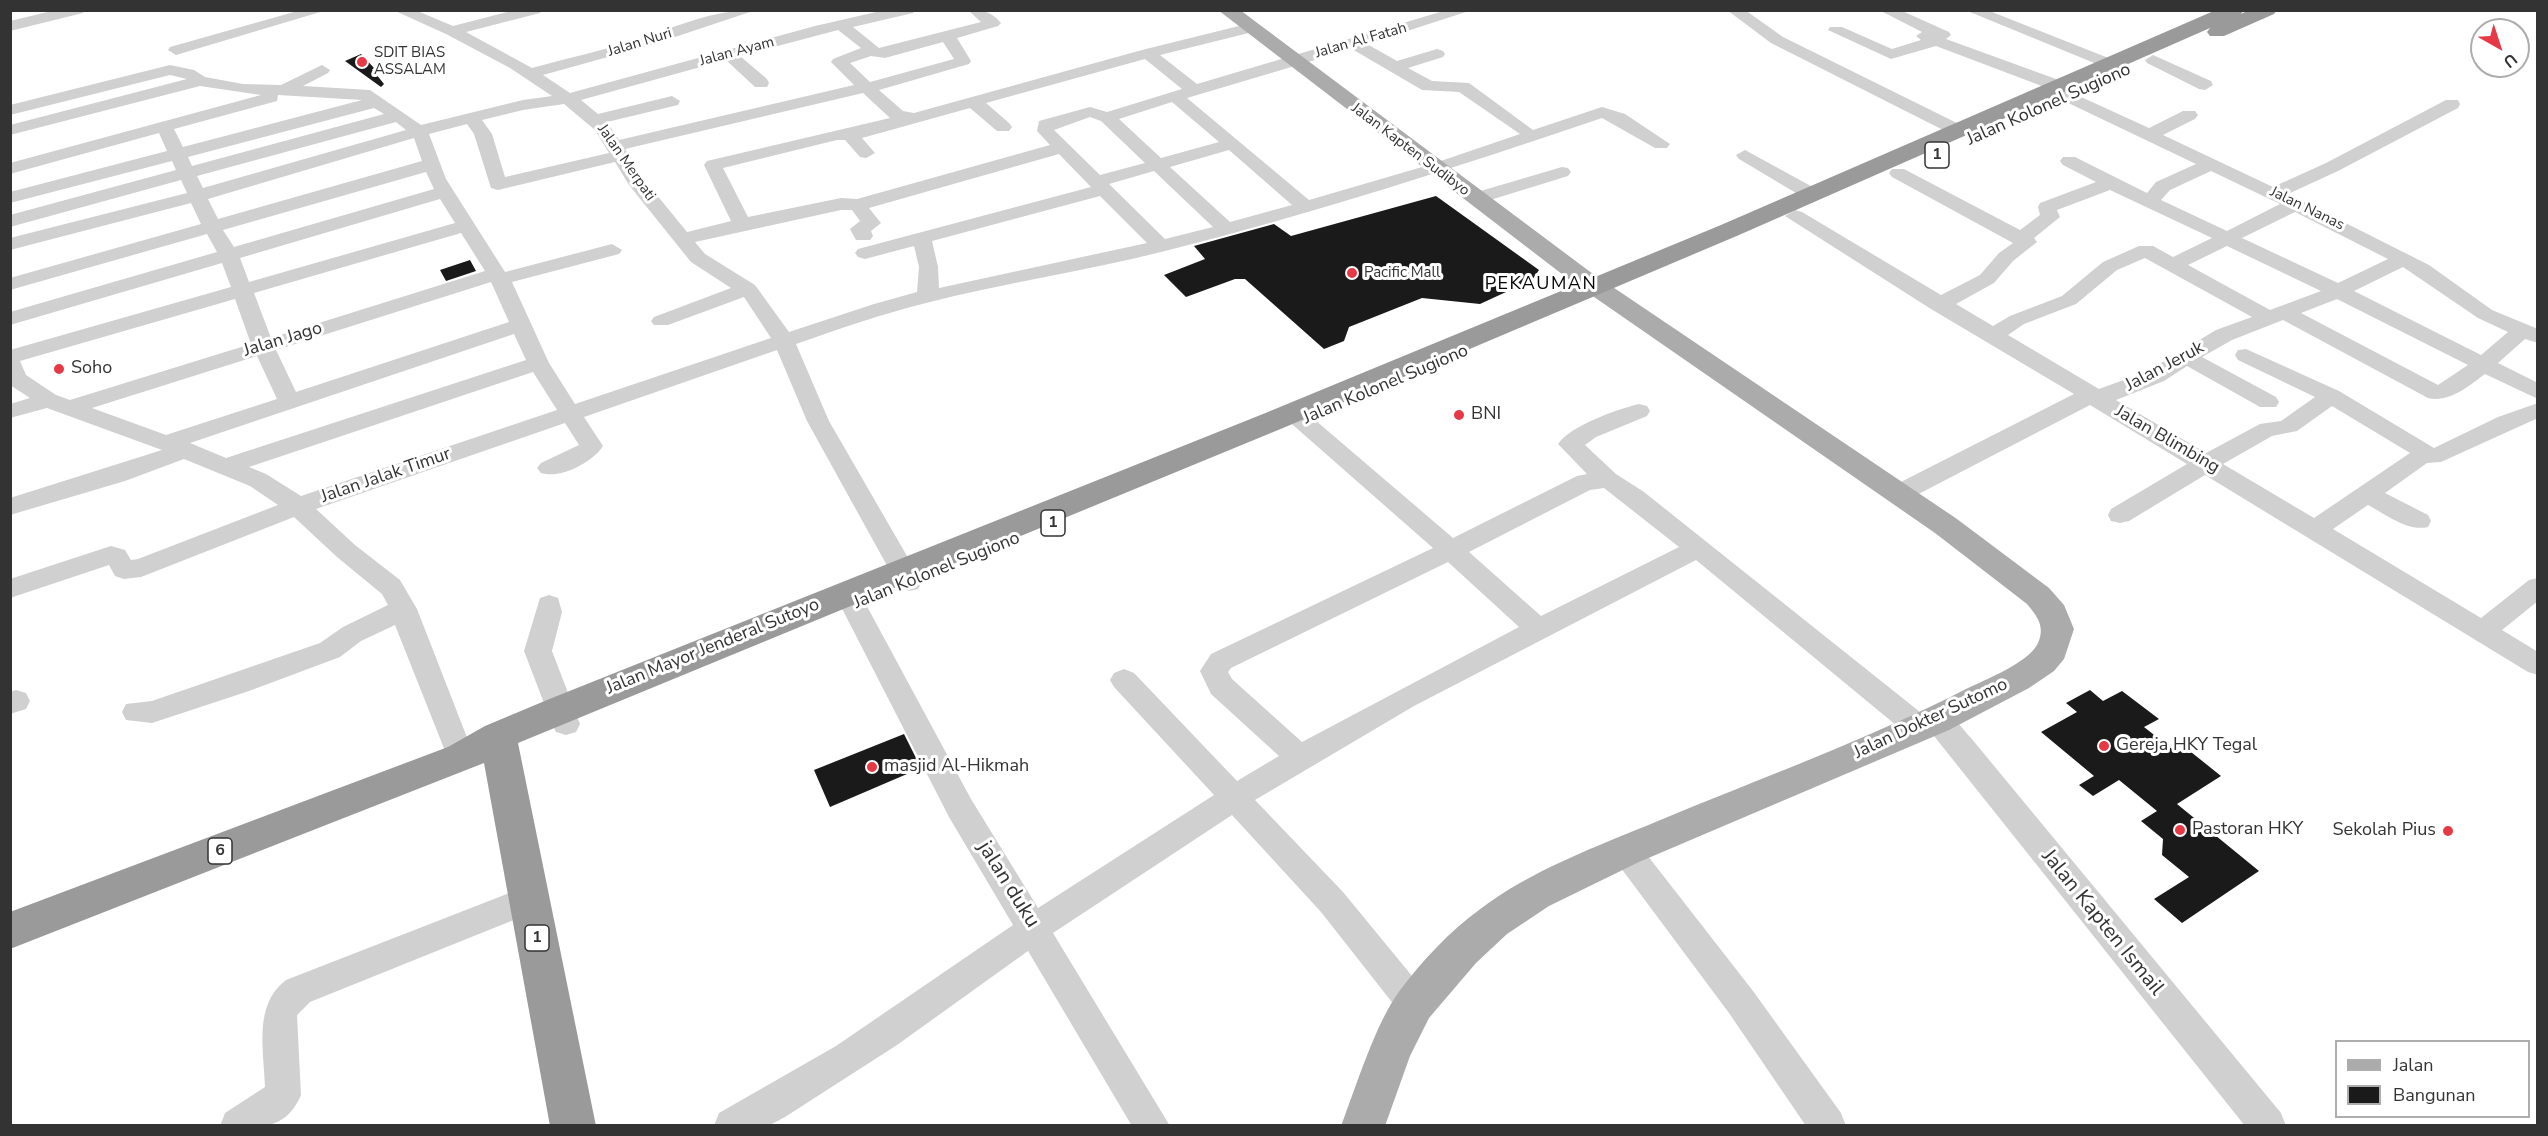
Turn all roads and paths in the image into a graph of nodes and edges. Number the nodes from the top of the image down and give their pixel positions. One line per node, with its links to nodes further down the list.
1 (78, 10): 16 (street)
2 (320, 10): 23 (street)
3 (400, 10): 19 (street, Jalan Merpati)
4 (535, 10): 19 (street)
5 (749, 10): 35 (street, Jalan Nuri)
6 (908, 10): 15 (street, Jalan Ayam)
7 (975, 10): 20 (street)
8 (1227, 10): 17 (main road, Jalan Kapten Sudibyo)
9 (1465, 10): 21 (street, Jalan Al Fatah)
10 (1734, 10): 36 (street)
11 (1886, 10): 25 (street)
12 (1972, 10): 18 (street)
13 (2234, 10): 32 (highway, Jalan Kolonel Sugiono / 1)
14 (2267, 10): 29 (highway, Jalan Kolonel Sugiono / 1)
15 (841, 25): 24 (street); 27 (street, Jalan Ayam)
16 (10, 27)
17 (1251, 28): 26 (street); 30 (main road, Jalan Kapten Sudibyo)
18 (2019, 30): 25 (street); 32 (street)
19 (452, 31): 35 (street, Jalan Merpati)
20 (948, 36): 24 (street); 40 (street)
21 (1352, 42): 30 (street, Jalan Al Fatah); 33 (street)
22 (1816, 46): 31 (street)
23 (176, 50)
24 (871, 50): 40 (street)
25 (1971, 50): 31 (street); 43 (street, Jalan Nanas)
26 (1148, 53): 41 (street); 47 (street)
27 (728, 54): 38 (street); 45 (street, Jalan Ayam)
28 (1437, 54): 33 (street)
29 (2153, 60): 39 (street); 43 (highway, Jalan Kolonel Sugiono / 1)
30 (1292, 61): 41 (street, Jalan Al Fatah); 79 (main road, Jalan Kapten Sudibyo)
31 (1882, 64): 36 (street)
32 (2110, 64): 43 (highway, Jalan Kolonel Sugiono / 1)
33 (1394, 67): 62 (street)
34 (322, 70): 42 (street)
35 (530, 74): 45 (street, Jalan Merpati)
36 (1853, 78): 63 (street)
37 (200, 81): 42 (street); 51 (street); 61 (street)
38 (760, 83)
39 (2205, 85)
40 (866, 87): 57 (street); 70 (street)
41 (1193, 89): 44 (street, Jalan Al Fatah)
42 (287, 91): 48 (street); 59 (street)
43 (2065, 91): 63 (highway, Jalan Kolonel Sugiono / 1); 66 (street, Jalan Nanas); 81 (highway, Jalan Kolonel Sugiono / 1)
44 (1175, 96): 55 (street, Jalan Al Fatah); 67 (street)
45 (567, 99): 56 (street); 58 (street, Jalan Merpati)
46 (672, 101): 58 (street)
47 (973, 101): 57 (street); 60 (street)
48 (375, 102): 54 (street); 72 (street)
49 (1627, 103): 52 (street, Jalan Jalak Timur)
50 (2452, 104): 86 (street)
51 (10, 110)
52 (1605, 112): 68 (street); 79 (street, Jalan Jalak Timur)
53 (2189, 115): 66 (street)
54 (397, 116): 64 (street); 82 (street)
55 (1107, 117): 69 (street); 77 (street)
56 (472, 118): 64 (street); 70 (street)
57 (906, 119): 65 (street)
58 (595, 120): 70 (street, Jalan Merpati)
59 (164, 126): 72 (street); 78 (street)
60 (1003, 127)
61 (10, 130)
62 (1525, 130)
63 (1959, 131): 87 (highway, Jalan Kolonel Sugiono / 1)
64 (419, 133): 75 (street); 88 (street)
65 (850, 135): 71 (street); 97 (street)
66 (2149, 135): 76 (street, Jalan Nanas)
67 (1232, 144): 77 (street); 94 (street)
68 (1661, 144)
69 (1064, 147): 84 (street); 93 (street)
70 (618, 151): 103 (street, Jalan Merpati)
71 (866, 153)
72 (178, 154): 82 (street); 89 (street)
73 (1745, 155): 87 (street)
74 (2069, 161): 83 (street)
75 (433, 164): 85 (street); 99 (street)
76 (2211, 164): 86 (street, Jalan Nanas); 91 (street)
77 (1156, 165): 84 (street); 100 (street)
78 (10, 169)
79 (1435, 169): 90 (main road, Jalan Kapten Sudibyo); 94 (street, Jalan Jalak Timur)
80 (1562, 172): 90 (street)
81 (1898, 173): 95 (highway, Jalan Kolonel Sugiono / 1); 101 (street)
82 (188, 174): 88 (street); 96 (street)
83 (2111, 183): 91 (street); 101 (street)
84 (1100, 185): 104 (street); 106 (street)
85 (445, 192): 98 (street); 108 (street)
86 (2275, 193): 92 (street, Jalan Nanas)
87 (1813, 195): 115 (highway, Jalan Kolonel Sugiono / 1)
88 (197, 196): 99 (street); 105 (street)
89 (10, 198)
90 (1474, 199): 115 (main road, Jalan Kapten Sudibyo)
91 (2150, 201): 102 (street)
92 (2296, 204): 102 (street); 109 (street, Jalan Nanas)
93 (858, 205): 97 (street); 104 (street)
94 (1305, 206): 100 (street, Jalan Jalak Timur)
95 (1795, 216): 115 (highway, Jalan Kolonel Sugiono / 1); 118 (street, Jalan Blimbing)
96 (10, 221)
97 (742, 224): 103 (street)
98 (465, 226): 111 (street); 114 (street)
99 (212, 227): 108 (street); 112 (street)
100 (1226, 229): 106 (street, Jalan Jalak Timur)
101 (2022, 238): 118 (street)
102 (2227, 238): 110 (street); 116 (street)
103 (684, 239): 113 (street, Jalan Merpati)
104 (921, 239): 117 (street)
105 (10, 244)
106 (1161, 246): 117 (street, Jalan Jalak Timur)
107 (612, 250): 111 (street, Jalan Jago)
108 (230, 257): 114 (street); 120 (street)
109 (2403, 259): 116 (street, Jalan Jeruk); 123 (street, Jalan Nanas)
110 (2175, 264): 119 (street); 124 (street)
111 (498, 277): 122 (street); 126 (street, Jalan Jago)
112 (10, 284)
113 (748, 289): 121 (street); 125 (street, Jalan Merpati)
114 (243, 290): 126 (street); 128 (street)
115 (1600, 291): 143 (highway, Jalan Kolonel Sugiono / 1); 150 (main road, Jalan Dokter Sutomo)
116 (2338, 291): 119 (street, Jalan Jeruk); 132 (street)
117 (927, 296): 125 (street, Jalan Jalak Timur)
118 (1938, 305): 124 (street, Jalan Blimbing)
119 (2276, 315): 129 (street, Jalan Jeruk); 132 (street)
120 (10, 319)
121 (661, 321)
122 (521, 326): 131 (street); 136 (street)
123 (2530, 334): 132 (street)
124 (1991, 336): 135 (street, Jalan Blimbing)
125 (785, 343): 142 (street, Jalan Jalak Timur); 159 (street, Jalan Merpati)
126 (263, 346): 136 (street); 138 (street, Jalan Jago)
127 (2246, 355): 134 (street)
128 (10, 357)
129 (2186, 357): 135 (street, Jalan Jeruk); 137 (street)
130 (10, 363): 138 (street, Jalan Jalak Timur)
131 (538, 363): 142 (street); 147 (street)
132 (2483, 365): 133 (street)
133 (2538, 392)
134 (2331, 396): 145 (street); 146 (street)
135 (2093, 397): 146 (street, Jalan Blimbing); 150 (street, Jalan Jeruk)
136 (290, 402): 144 (street)
137 (2268, 402)
138 (59, 404): 140 (street, Jalan Jago); 144 (street, Jalan Jalak Timur)
139 (2538, 410): 145 (street)
140 (10, 411)
141 (1639, 411): 149 (street, Jalan Kapten Ismail)
142 (569, 413): 148 (street); 152 (street, Jalan Jalak Timur)
143 (1298, 417): 158 (street); 159 (highway, Jalan Kolonel Sugiono / 1)
144 (176, 447): 147 (street, Jalan Jalak Timur); 153 (street)
145 (2426, 453): 151 (street)
146 (2205, 462): 154 (street); 156 (street, Jalan Blimbing)
147 (226, 466): 152 (street, Jalan Jalak Timur)
148 (549, 468)
149 (1608, 480): 157 (street, Jalan Kapten Ismail); 158 (street)
150 (1898, 494): 171 (main road, Jalan Dokter Sutomo)
151 (2367, 494): 155 (street); 156 (street)
152 (298, 506): 161 (street); 164 (street)
153 (10, 507)
154 (2120, 515)
155 (2419, 521)
156 (2315, 530): 166 (street, Jalan Blimbing)
157 (1697, 549): 165 (street); 171 (street, Jalan Kapten Ismail)
158 (1451, 550): 165 (street); 173 (street)
159 (905, 577): 162 (highway, Jalan Kolonel Sugiono / 1)
160 (2538, 587): 166 (street)
161 (10, 589)
162 (850, 599): 170 (highway, Jalan Kolonel Sugiono / 1); 177 (street, jalan duku)
163 (549, 605): 170 (street)
164 (404, 609): 169 (street); 172 (street)
165 (1539, 629): 173 (street)
166 (2483, 631): 167 (street, Jalan Blimbing)
167 (2538, 665)
168 (1124, 681): 174 (street)
169 (136, 712)
170 (563, 717): 172 (highway, Jalan Kolonel Sugiono / 1)
171 (1927, 724): 175 (main road, Jalan Dokter Sutomo); 186 (street, Jalan Kapten Ismail)
172 (482, 750): 176 (highway, 1); 178 (highway, 6)
173 (1300, 758): 174 (street)
174 (1235, 797): 177 (street); 179 (street)
175 (1626, 851): 179 (main road, Jalan Dokter Sutomo); 185 (street)
176 (530, 899): 180 (street); 181 (highway, 1)
177 (1034, 928): 182 (street); 183 (street, jalan duku)
178 (10, 932)
179 (1414, 1004): 184 (main road, Jalan Dokter Sutomo)
180 (238, 1125)
181 (573, 1125)
182 (732, 1125)
183 (1152, 1125)
184 (1363, 1125)
185 (1828, 1125)
186 (2268, 1125)

